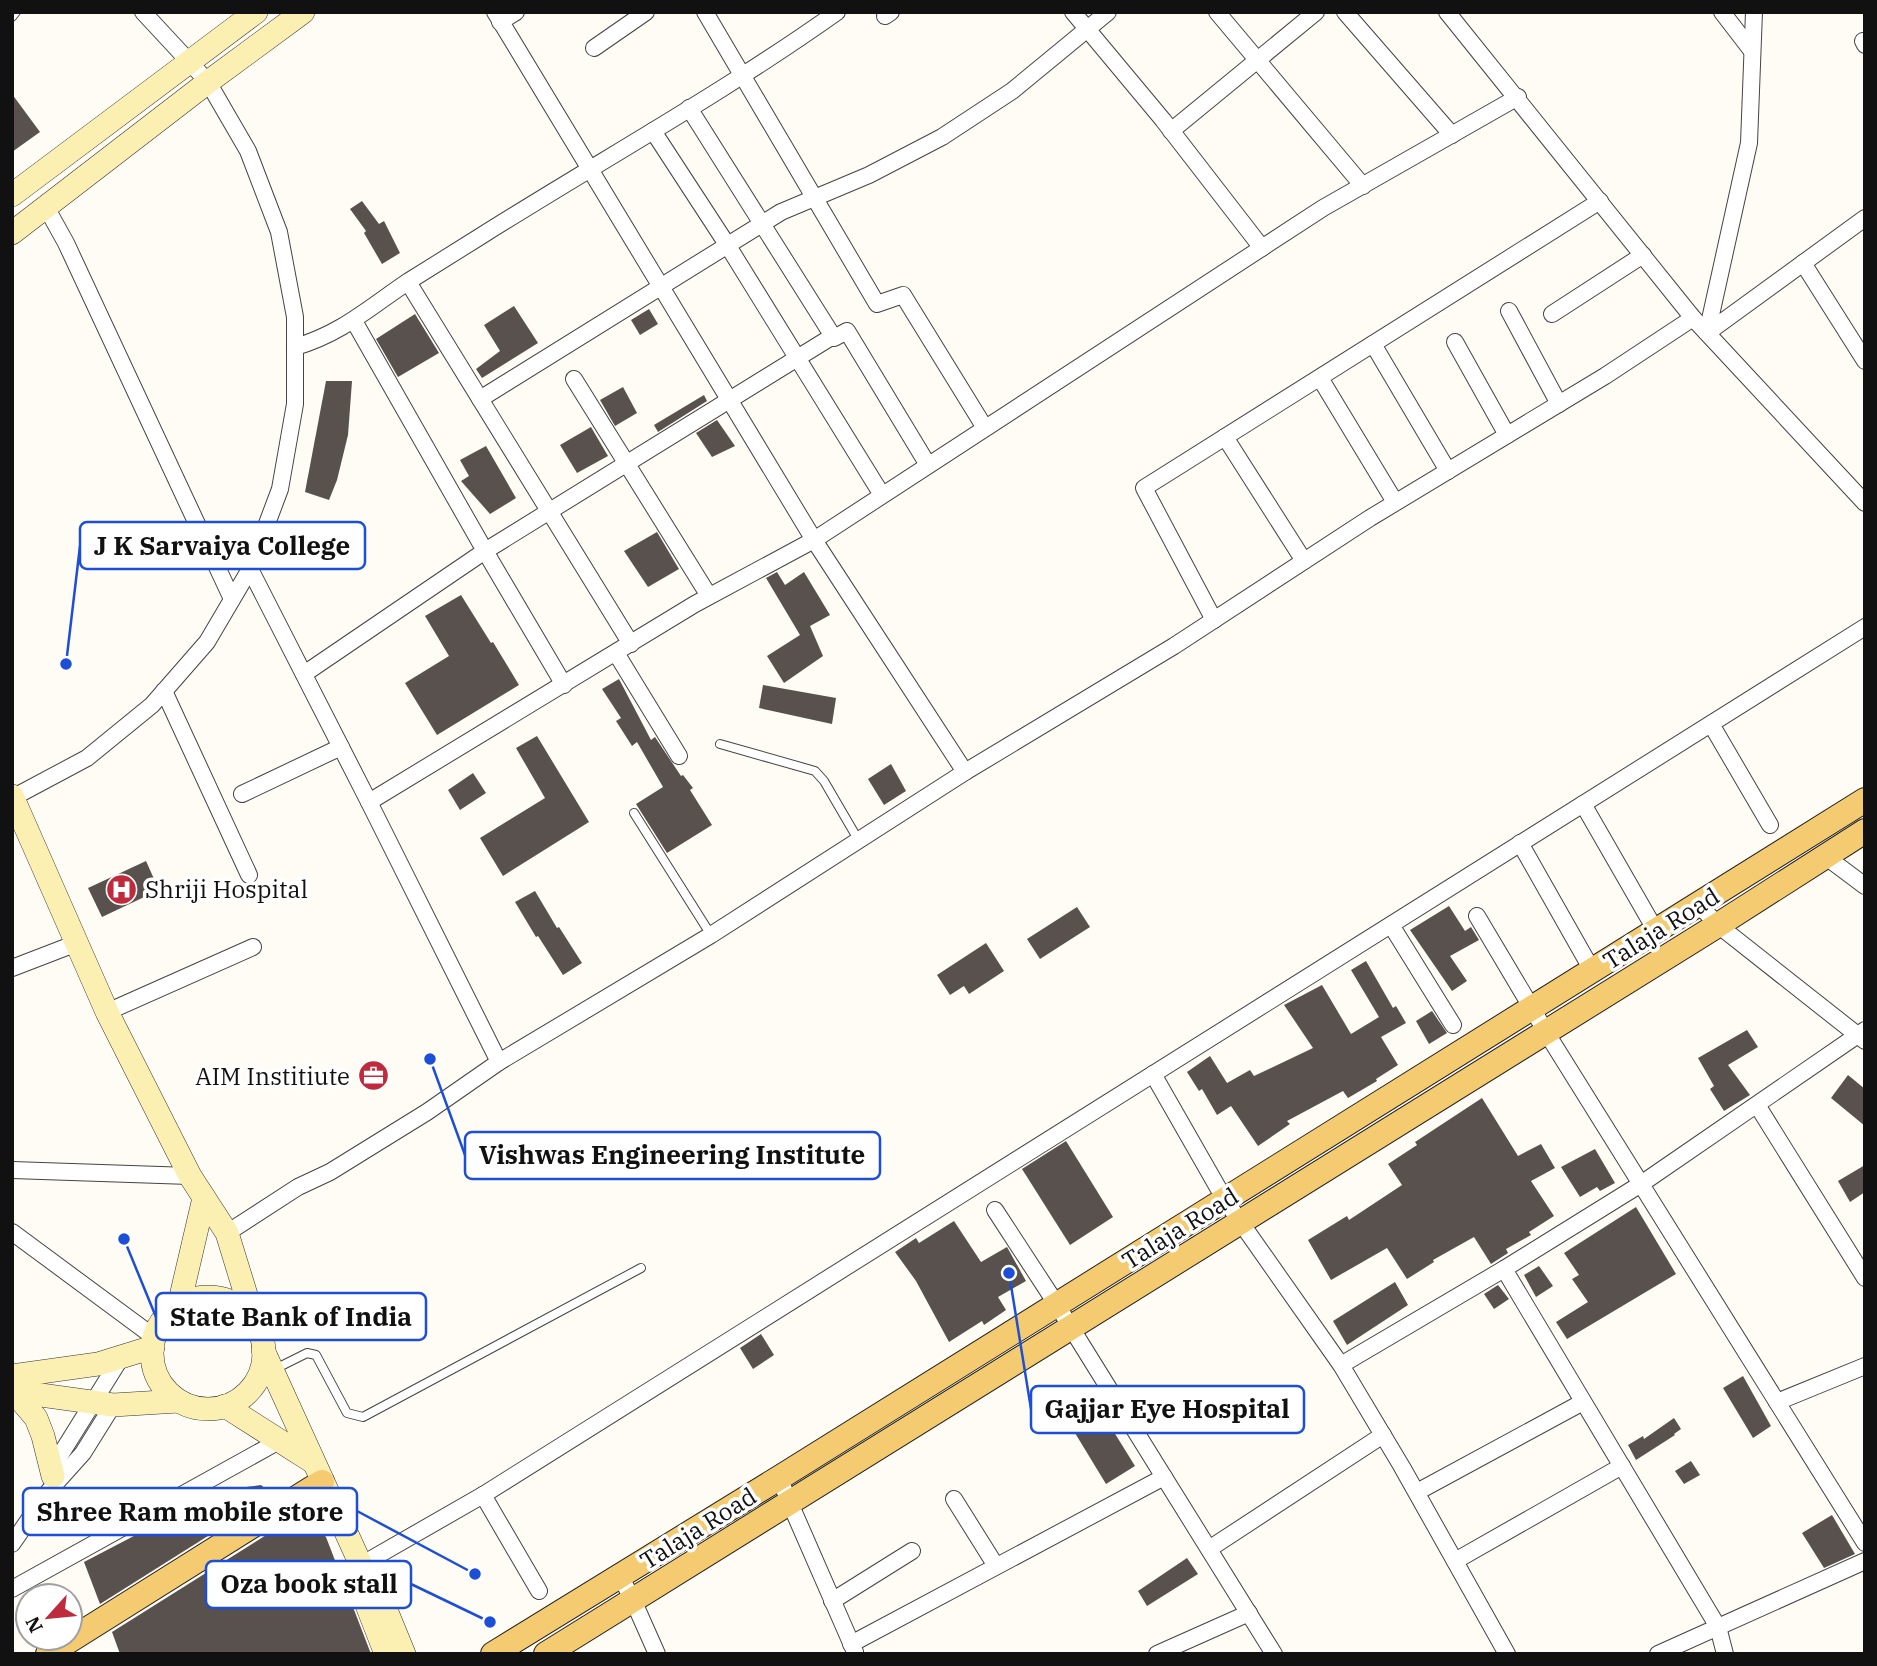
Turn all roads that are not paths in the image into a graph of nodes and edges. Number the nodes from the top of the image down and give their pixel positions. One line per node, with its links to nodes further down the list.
1 (16, 12): 18 (lane)
2 (143, 12): 23 (street)
3 (256, 12): 23 (street)
4 (303, 12): 25 (street)
5 (516, 12): 17 (street)
6 (646, 12): 20 (street)
7 (705, 12): 24 (street)
8 (837, 12): 24 (street)
9 (1073, 12): 19 (street)
10 (1108, 12): 19 (street)
11 (1217, 12): 22 (street)
12 (1316, 12): 22 (street)
13 (1345, 12): 30 (street)
14 (1447, 12): 26 (street)
15 (1721, 12): 21 (street)
16 (1755, 13): 21 (street)
17 (498, 17): 31 (street)
18 (12, 18)
19 (1088, 30): 29 (street); 34 (street)
20 (594, 48)
21 (1752, 51): 50 (street)
22 (1258, 60): 29 (street); 32 (street)
23 (189, 61): 25 (street); 33 (street)
24 (742, 75): 27 (street); 34 (street)
25 (208, 82): 36 (street); 54 (street)
26 (1518, 97): 30 (street); 35 (street)
27 (689, 108): 28 (street); 38 (street)
28 (653, 131): 31 (street); 40 (street)
29 (1171, 131): 41 (street)
30 (1452, 135): 32 (street)
31 (588, 169): 44 (street); 45 (street)
32 (1363, 186): 41 (street)
33 (12, 194)
34 (813, 198): 38 (street); 62 (street)
35 (1600, 201): 42 (street); 53 (street)
36 (46, 207): 39 (street); 77 (street)
37 (1864, 221): 43 (street)
38 (762, 224): 40 (street); 51 (street)
39 (12, 233)
40 (728, 246): 45 (street); 55 (street)
41 (1262, 248): 62 (street)
42 (1643, 255): 47 (street); 48 (street)
43 (1803, 263): 50 (street); 56 (street)
44 (408, 282): 49 (street); 59 (street)
45 (660, 287): 59 (street); 60 (street)
46 (1509, 311): 61 (street)
47 (1552, 314)
48 (1693, 318): 50 (street); 61 (street)
49 (354, 321): 54 (street); 73 (street)
50 (1707, 333): 68 (street)
51 (832, 336): 55 (street); 66 (street)
52 (1455, 342): 63 (street)
53 (1373, 344): 57 (street); 67 (street)
54 (295, 347): 75 (street)
55 (796, 359): 60 (street); 69 (street)
56 (1865, 361)
57 (1320, 378): 64 (street); 70 (street)
58 (574, 379): 65 (street)
59 (480, 399): 71 (street)
60 (729, 401): 65 (street); 72 (street)
61 (1559, 404): 63 (street)
62 (985, 428): 66 (street)
63 (1507, 435): 67 (street)
64 (1225, 437): 74 (street); 78 (street)
65 (626, 464): 71 (street); 76 (street)
66 (928, 465): 69 (street)
67 (1448, 471): 70 (street)
68 (1861, 492)
69 (882, 495): 72 (street)
70 (1395, 502): 74 (street)
71 (548, 512): 73 (street); 80 (street)
72 (814, 540): 76 (street); 89 (street)
73 (485, 551): 82 (street); 83 (street)
74 (1304, 561): 78 (street)
75 (250, 569): 77 (street); 82 (street)
76 (709, 596): 80 (street)
77 (232, 599): 84 (street)
78 (1214, 620): 89 (street)
79 (1865, 627): 85 (street)
80 (631, 644): 81 (street)
81 (616, 653): 83 (street); 88 (street)
82 (304, 674): 87 (street)
83 (565, 685): 93 (street)
84 (164, 691): 91 (street); 101 (street)
85 (1711, 724): 94 (street); 96 (street)
86 (720, 744): 98 (lane)
87 (341, 747): 90 (street); 93 (street)
88 (680, 756)
89 (965, 772): 98 (street)
90 (242, 794)
91 (12, 797): 109 (street)
92 (1865, 800): 103 (main road, Talaja Road)
93 (369, 802): 118 (street)
94 (1583, 804): 99 (street); 107 (street)
95 (634, 813): 108 (lane)
96 (1770, 825)
97 (1865, 831): 100 (main road, Talaja Road)
98 (859, 841): 108 (street)
99 (1520, 843): 105 (street); 112 (street)
100 (1825, 856): 102 (street); 106 (main road, Talaja Road)
101 (250, 874)
102 (1865, 886)
103 (1699, 904): 106 (street); 107 (main road, Talaja Road)
104 (1477, 916): 113 (street)
105 (1391, 925): 115 (street); 119 (street)
106 (1718, 925): 116 (main road, Talaja Road); 117 (street)
107 (1656, 931): 112 (main road, Talaja Road)
108 (710, 935): 118 (street)
109 (77, 943): 111 (street); 114 (street)
110 (253, 947): 114 (street)
111 (12, 968)
112 (1592, 971): 113 (main road, Talaja Road)
113 (1532, 1008): 116 (street); 125 (main road, Talaja Road)
114 (107, 1012): 122 (street)
115 (1453, 1025)
116 (1546, 1032): 123 (street); 127 (main road, Talaja Road)
117 (1863, 1036): 120 (street)
118 (499, 1062): 129 (street)
119 (1153, 1074): 125 (street); 157 (street)
120 (1757, 1105): 123 (street); 132 (street)
121 (12, 1170): 122 (street)
122 (190, 1176): 124 (street)
123 (1641, 1184): 131 (street); 146 (street)
124 (204, 1198): 129 (street); 133 (street)
125 (1226, 1200): 127 (street); 134 (main road, Talaja Road)
126 (995, 1210): 134 (street)
127 (1239, 1221): 136 (main road, Talaja Road); 140 (street)
128 (12, 1232): 137 (street)
129 (227, 1233): 135 (street)
130 (641, 1268): 139 (lane)
131 (1504, 1269): 140 (street); 145 (street)
132 (1865, 1278)
133 (179, 1305): 135 (street); 137 (street)
134 (1057, 1305): 136 (street); 154 (main road, Talaja Road)
135 (254, 1321): 139 (street)
136 (1070, 1328): 153 (street); 159 (main road, Talaja Road)
137 (154, 1342): 138 (street); 144 (street)
138 (122, 1356): 142 (street); 147 (street)
139 (268, 1360): 148 (street); 152 (street)
140 (1341, 1365): 149 (street)
141 (1865, 1366): 146 (street)
142 (12, 1376)
143 (12, 1391): 147 (street); 155 (street)
144 (179, 1401): 147 (street); 148 (street)
145 (1583, 1402): 151 (street); 156 (street)
146 (1777, 1402): 160 (street)
147 (102, 1403): 155 (street)
148 (225, 1406): 150 (street)
149 (1383, 1435): 156 (street); 162 (street)
150 (279, 1441): 152 (street); 169 (street)
151 (1622, 1466): 164 (street); 174 (street)
152 (318, 1472): 167 (street); 176 (main road)
153 (1164, 1477): 162 (street); 166 (street)
154 (779, 1478): 159 (street); 168 (main road, Talaja Road)
155 (50, 1484): 161 (street)
156 (1417, 1492): 164 (street)
157 (483, 1495): 167 (street); 170 (street)
158 (954, 1499): 166 (street)
159 (789, 1503): 171 (main road, Talaja Road); 172 (street)
160 (1865, 1543)
161 (12, 1544)
162 (1209, 1549): 173 (street)
163 (912, 1551): 172 (street)
164 (1455, 1561): 184 (street)
165 (1865, 1561): 174 (street)
166 (996, 1566): 175 (street)
167 (362, 1570): 177 (street); 178 (street)
168 (620, 1576): 171 (street); 179 (main road, Talaja Road)
169 (12, 1589)
170 (539, 1591)
171 (633, 1600): 180 (main road, Talaja Road); 181 (street)
172 (832, 1601): 175 (street)
173 (1248, 1613): 182 (street); 183 (street)
174 (1718, 1627): 185 (street); 186 (street)
175 (854, 1649)
176 (48, 1654)
177 (386, 1654)
178 (404, 1654)
179 (493, 1654)
180 (546, 1654)
181 (657, 1654)
182 (1157, 1654)
183 (1274, 1654)
184 (1507, 1654)
185 (1658, 1654)
186 (1725, 1654)

